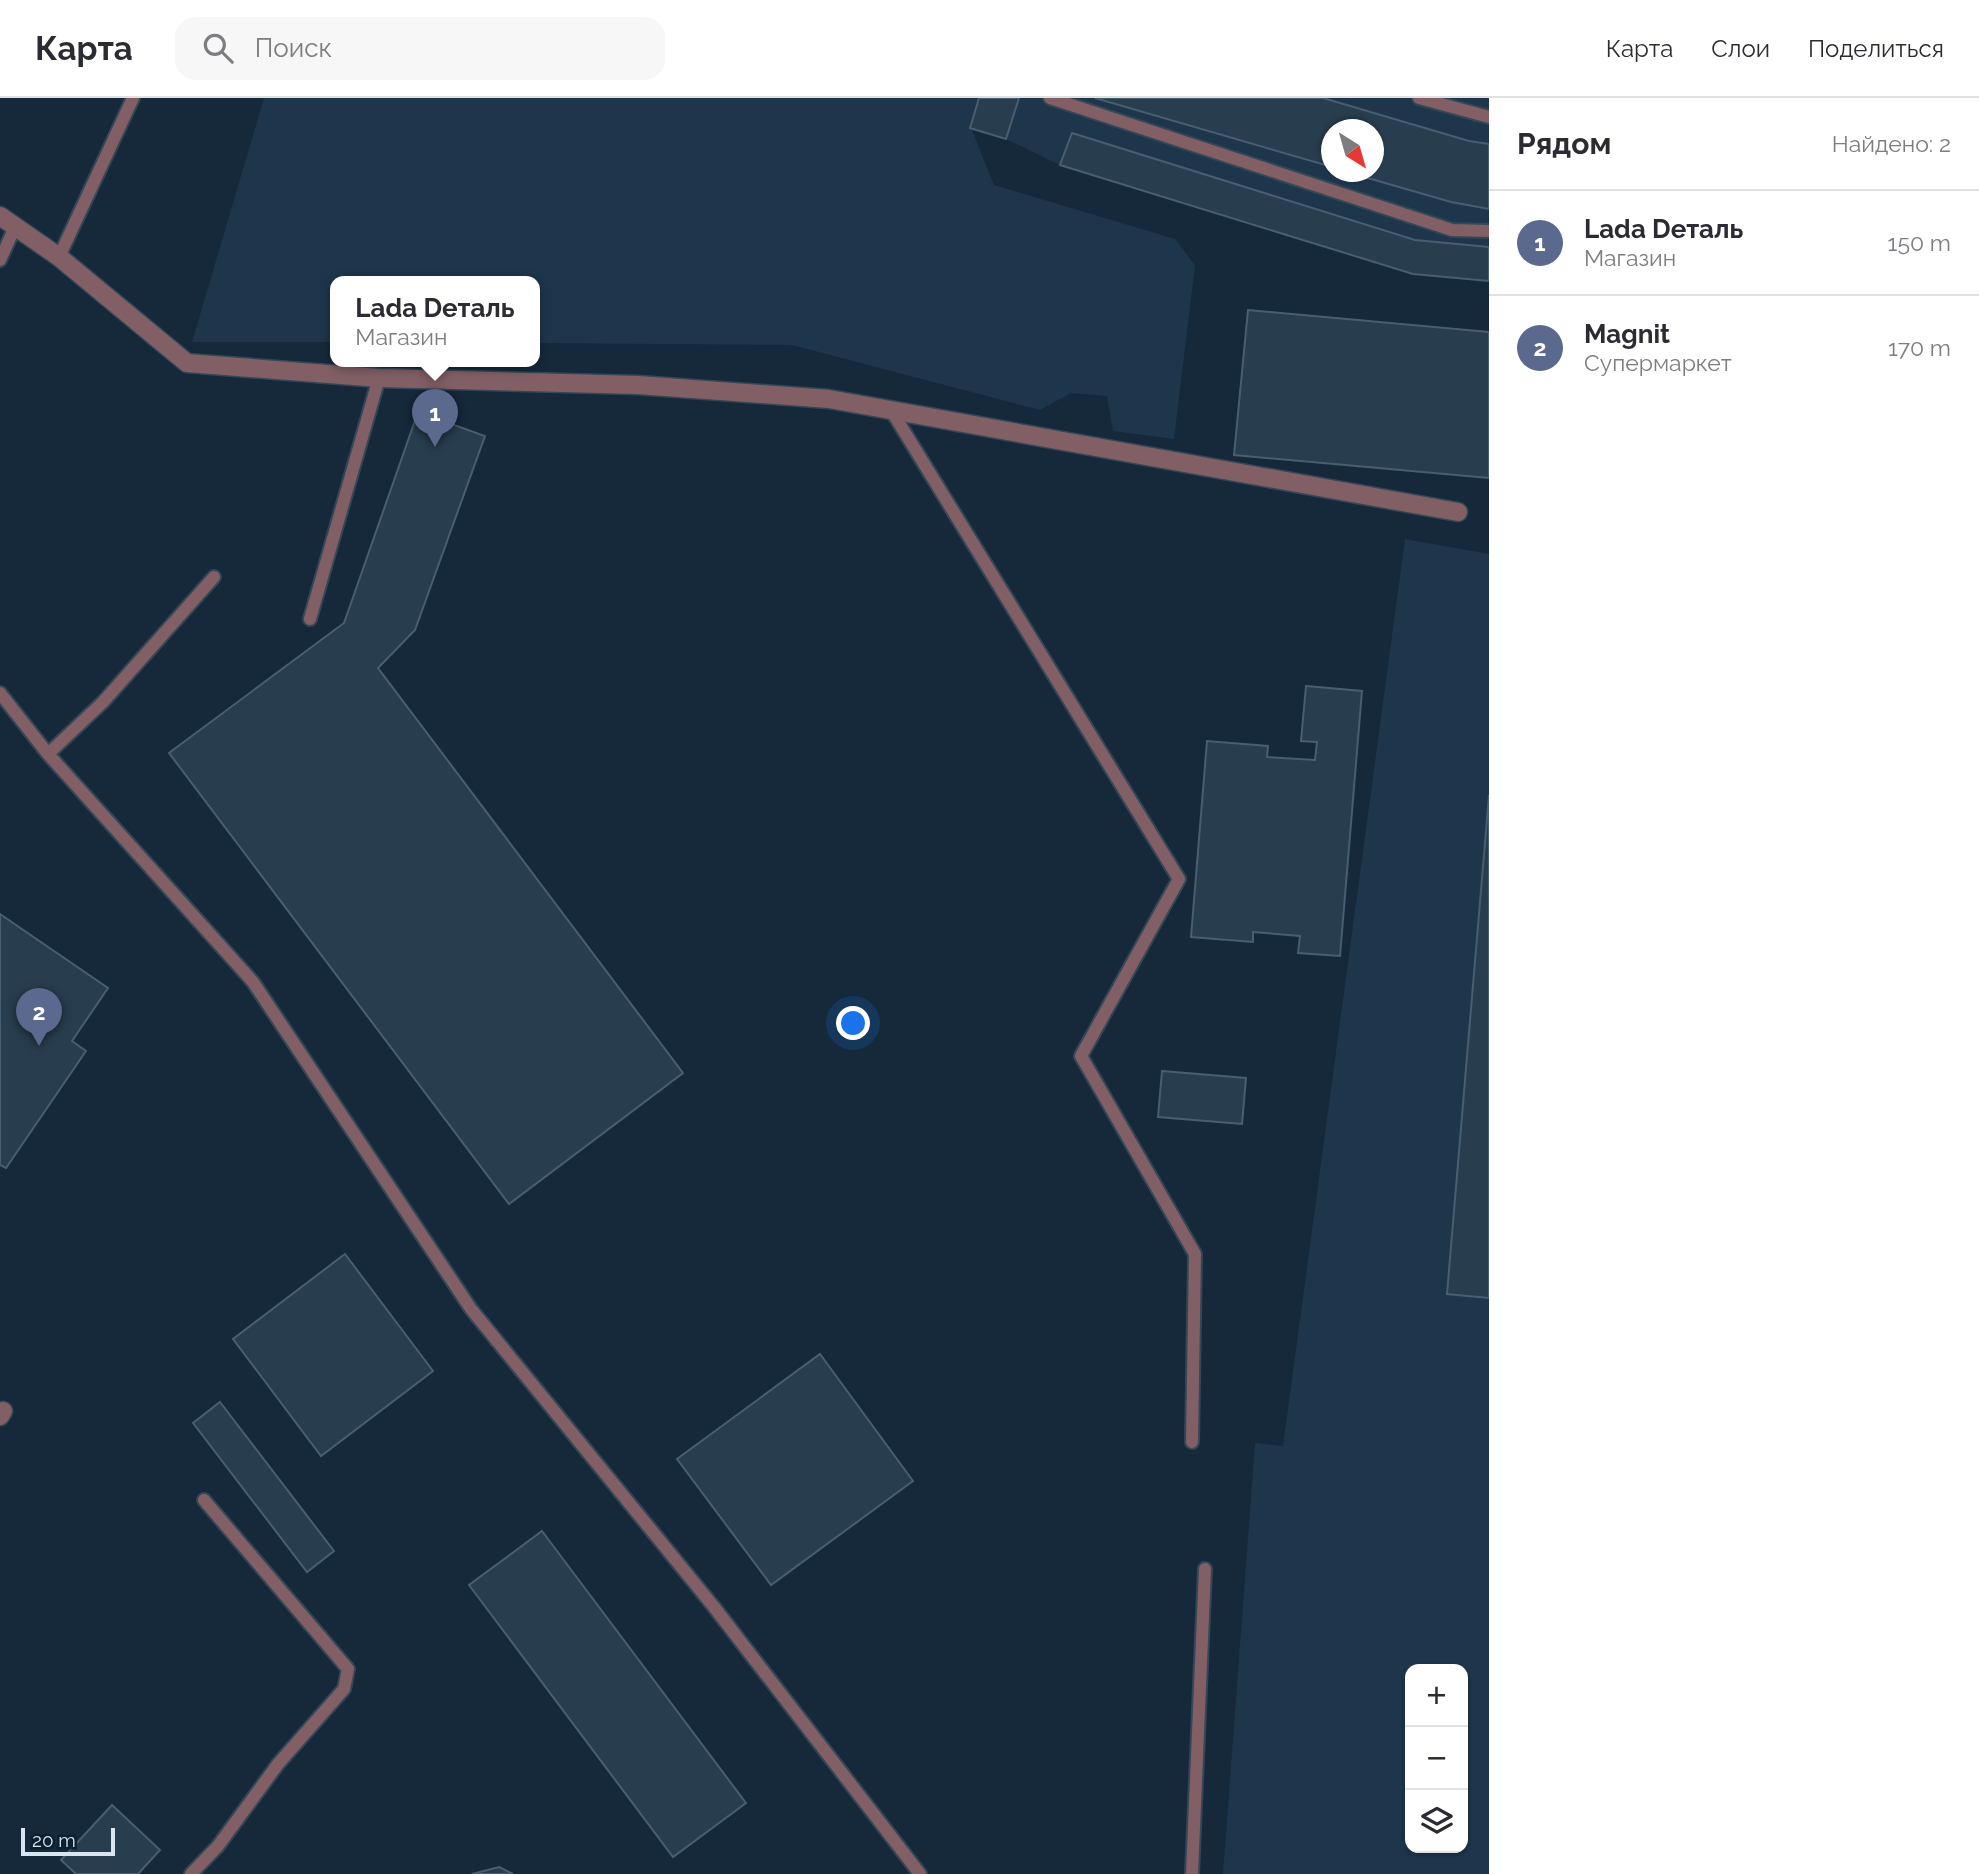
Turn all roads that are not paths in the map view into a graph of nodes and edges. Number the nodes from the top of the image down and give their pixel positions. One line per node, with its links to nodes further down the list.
1 (134, 98): 8 (lane)
2 (1050, 98): 7 (lane)
3 (1419, 98): 4 (lane)
4 (1489, 117)
5 (0, 216): 6 (street)
6 (15, 227): 8 (street); 9 (lane)
7 (1489, 231)
8 (59, 257): 10 (street)
9 (0, 260)
10 (379, 378): 11 (street); 14 (lane)
11 (891, 410): 12 (street); 17 (lane)
12 (1458, 512)
13 (214, 577): 16 (lane)
14 (310, 619)
15 (0, 692): 16 (lane)
16 (48, 754): 21 (lane)
17 (1192, 1442)
18 (204, 1500): 20 (lane)
19 (1205, 1569): 22 (lane)
20 (191, 1874)
21 (920, 1874)
22 (1192, 1874)

